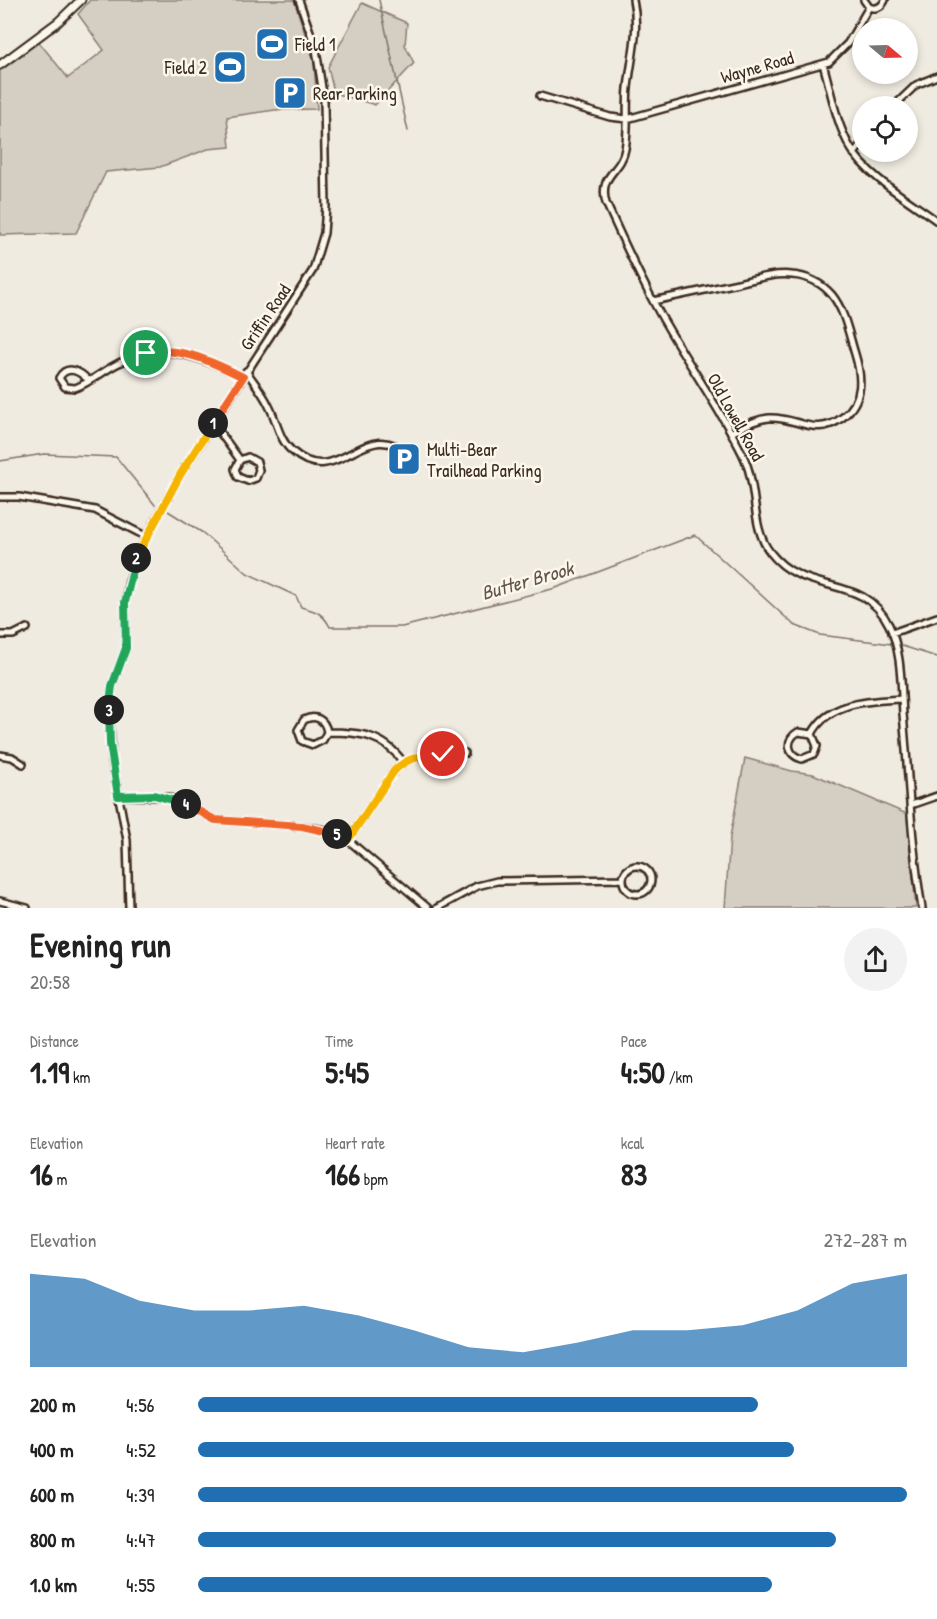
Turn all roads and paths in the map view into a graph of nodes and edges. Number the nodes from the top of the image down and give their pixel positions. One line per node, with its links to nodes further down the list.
1 (81, 0): 8 (main road)
2 (299, 0): 17 (street, Griffin Road)
3 (633, 0): 12 (street, Old Lowell Road)
4 (864, 0): 6 (street)
5 (885, 0): 6 (street)
6 (869, 7): 7 (street, Wayne Road)
7 (823, 64): 12 (street, Wayne Road); 13 (street)
8 (0, 65)
9 (937, 76): 11 (street)
10 (540, 96): 12 (street)
11 (905, 96)
12 (627, 118): 16 (street, Old Lowell Road)
13 (852, 150)
14 (862, 162): 15 (street)
15 (937, 221)
16 (653, 302): 20 (street, Old Lowell Road); 20 (street)
17 (244, 374): 18 (street); 19 (street, Griffin Road); 21 (street)
18 (88, 381): 18 (street)
19 (213, 423): 22 (street); 24 (street, Griffin Road)
20 (731, 433): 27 (street, Old Lowell Road)
21 (410, 456)
22 (240, 460): 22 (street)
23 (0, 497): 24 (street)
24 (147, 537): 36 (street, Griffin Road)
25 (937, 617): 27 (street)
26 (27, 628): 28 (street)
27 (892, 633): 29 (street, Old Lowell Road)
28 (0, 635)
29 (902, 699): 31 (street); 38 (street, Old Lowell Road)
30 (327, 732): 30 (street); 34 (street)
31 (812, 734): 31 (street)
32 (465, 753): 34 (street)
33 (0, 755): 35 (street)
34 (403, 762): 39 (street)
35 (23, 764)
36 (118, 796): 39 (street); 43 (street, Griffin Road)
37 (937, 796): 38 (street)
38 (911, 805): 46 (street, Old Lowell Road)
39 (348, 840): 44 (street)
40 (623, 879): 40 (street); 45 (street)
41 (0, 901): 42 (street)
42 (27, 908)
43 (129, 908)
44 (428, 908)
45 (437, 908)
46 (922, 908)

